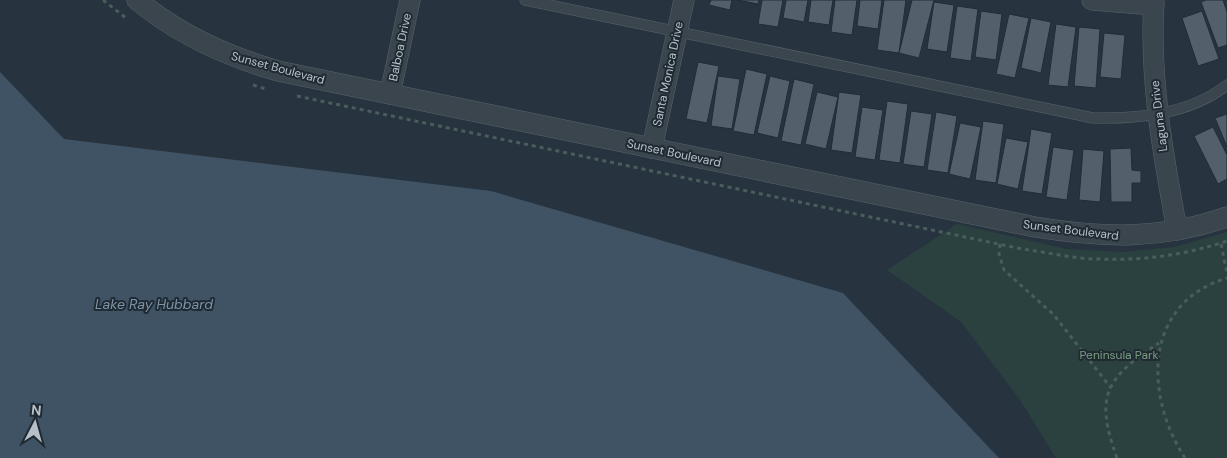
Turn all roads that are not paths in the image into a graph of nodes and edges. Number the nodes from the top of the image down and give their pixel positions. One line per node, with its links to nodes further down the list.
1 (137, 0): 9 (street, Sunset Boulevard)
2 (410, 0): 9 (street, Balboa Drive)
3 (525, 0): 7 (lane)
4 (684, 0): 7 (street, Santa Monica Drive)
5 (1092, 0): 6 (street)
6 (1154, 3): 10 (street, Laguna Drive)
7 (678, 32): 10 (lane); 11 (street, Santa Monica Drive)
8 (1227, 85): 10 (lane)
9 (390, 94): 11 (street, Sunset Boulevard)
10 (1157, 115): 13 (street, Laguna Drive)
11 (652, 148): 13 (street, Sunset Boulevard)
12 (1227, 217): 13 (street, Sunset Boulevard)
13 (1178, 230)

